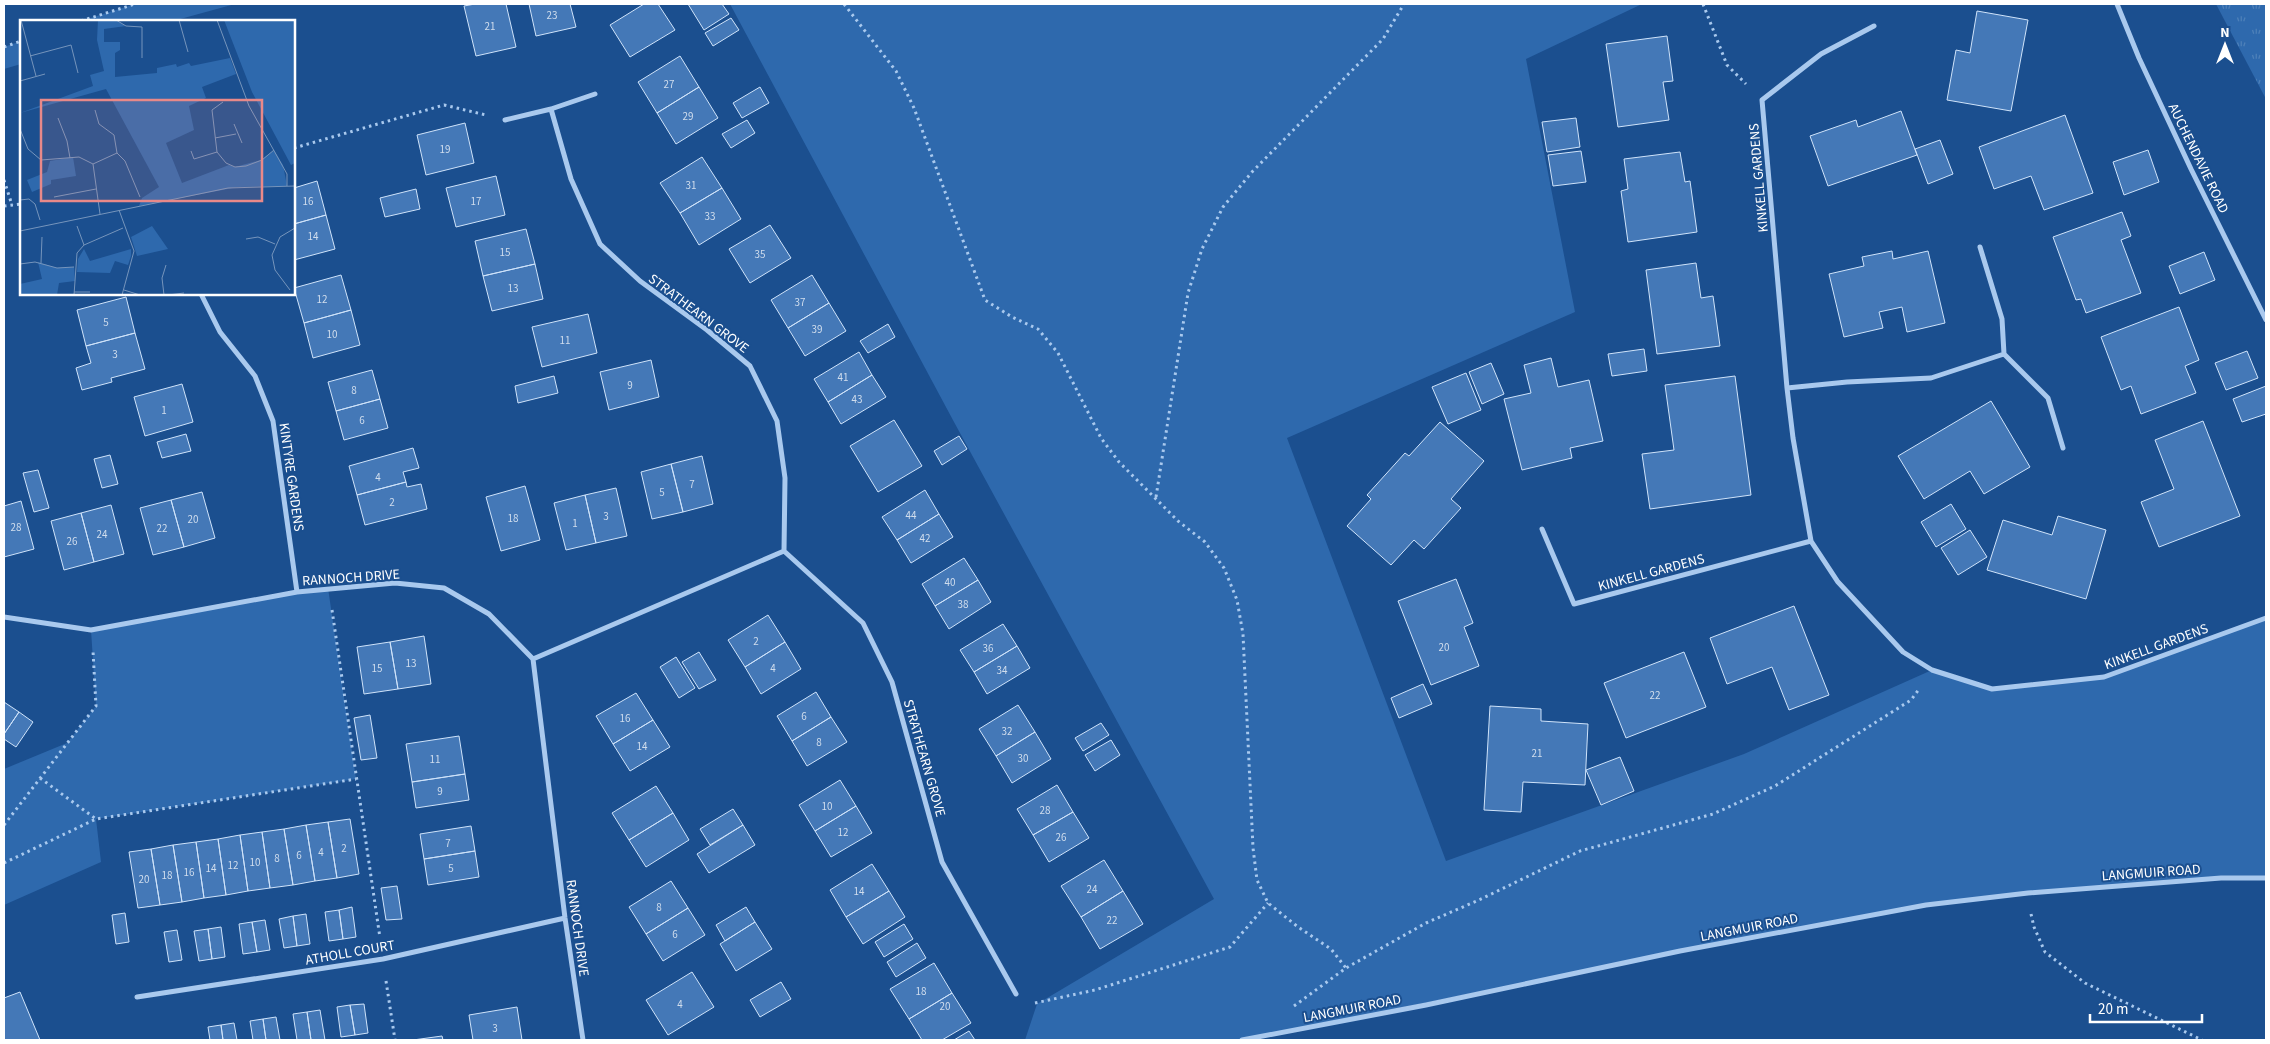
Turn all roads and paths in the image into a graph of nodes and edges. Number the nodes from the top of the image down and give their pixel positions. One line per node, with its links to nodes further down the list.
1 (135, 4): 6 (path)
2 (844, 4): 25 (path)
3 (1404, 4): 25 (path)
4 (1703, 4): 11 (path)
5 (2117, 4): 21 (street, AUCHENDAVIE ROAD)
6 (84, 20)
7 (1874, 26): 11 (street)
8 (20, 41): 9 (path)
9 (4, 47)
10 (595, 94): 12 (street)
11 (1762, 100): 23 (street, KINKELL GARDENS)
12 (551, 109): 13 (street); 28 (street, STRATHEARN GROVE)
13 (505, 120): 14 (path)
14 (295, 148)
15 (4, 180): 17 (path)
16 (20, 204): 17 (path)
17 (12, 205): 18 (path)
18 (4, 206)
19 (1980, 247): 22 (street)
20 (202, 295): 30 (street, KINTYRE GARDENS)
21 (2266, 320)
22 (2004, 354): 23 (street); 24 (street)
23 (1787, 388): 27 (street, KINKELL GARDENS)
24 (2063, 448)
25 (1155, 498): 43 (path)
26 (1542, 530): 27 (street, KINKELL GARDENS)
27 (1812, 541): 35 (street, KINKELL GARDENS)
28 (784, 551): 34 (street); 47 (street, STRATHEARN GROVE)
29 (328, 588): 30 (street, RANNOCH DRIVE); 34 (street, RANNOCH DRIVE); 37 (path)
30 (297, 592): 33 (street, RANNOCH DRIVE)
31 (4, 617): 33 (street, RANNOCH DRIVE)
32 (2266, 618): 35 (street, KINKELL GARDENS)
33 (91, 630): 36 (path)
34 (532, 658): 44 (street, RANNOCH DRIVE)
35 (1932, 670): 46 (path)
36 (40, 778): 38 (path); 39 (path)
37 (356, 779): 38 (path); 45 (path)
38 (96, 819): 40 (path)
39 (4, 824)
40 (4, 863)
41 (2266, 878): 42 (street, LANGMUIR ROAD)
42 (2028, 893): 49 (street, LANGMUIR ROAD); 53 (path)
43 (1268, 903): 46 (path); 47 (path)
44 (565, 918): 45 (street, ATHOLL COURT); 51 (street, RANNOCH DRIVE)
45 (383, 959): 48 (street, ATHOLL COURT); 50 (path)
46 (1346, 968): 49 (path)
47 (1016, 994)
48 (136, 997)
49 (1279, 1033): 52 (street, LANGMUIR ROAD)
50 (395, 1040)
51 (583, 1040)
52 (1242, 1040)
53 (2202, 1040)

